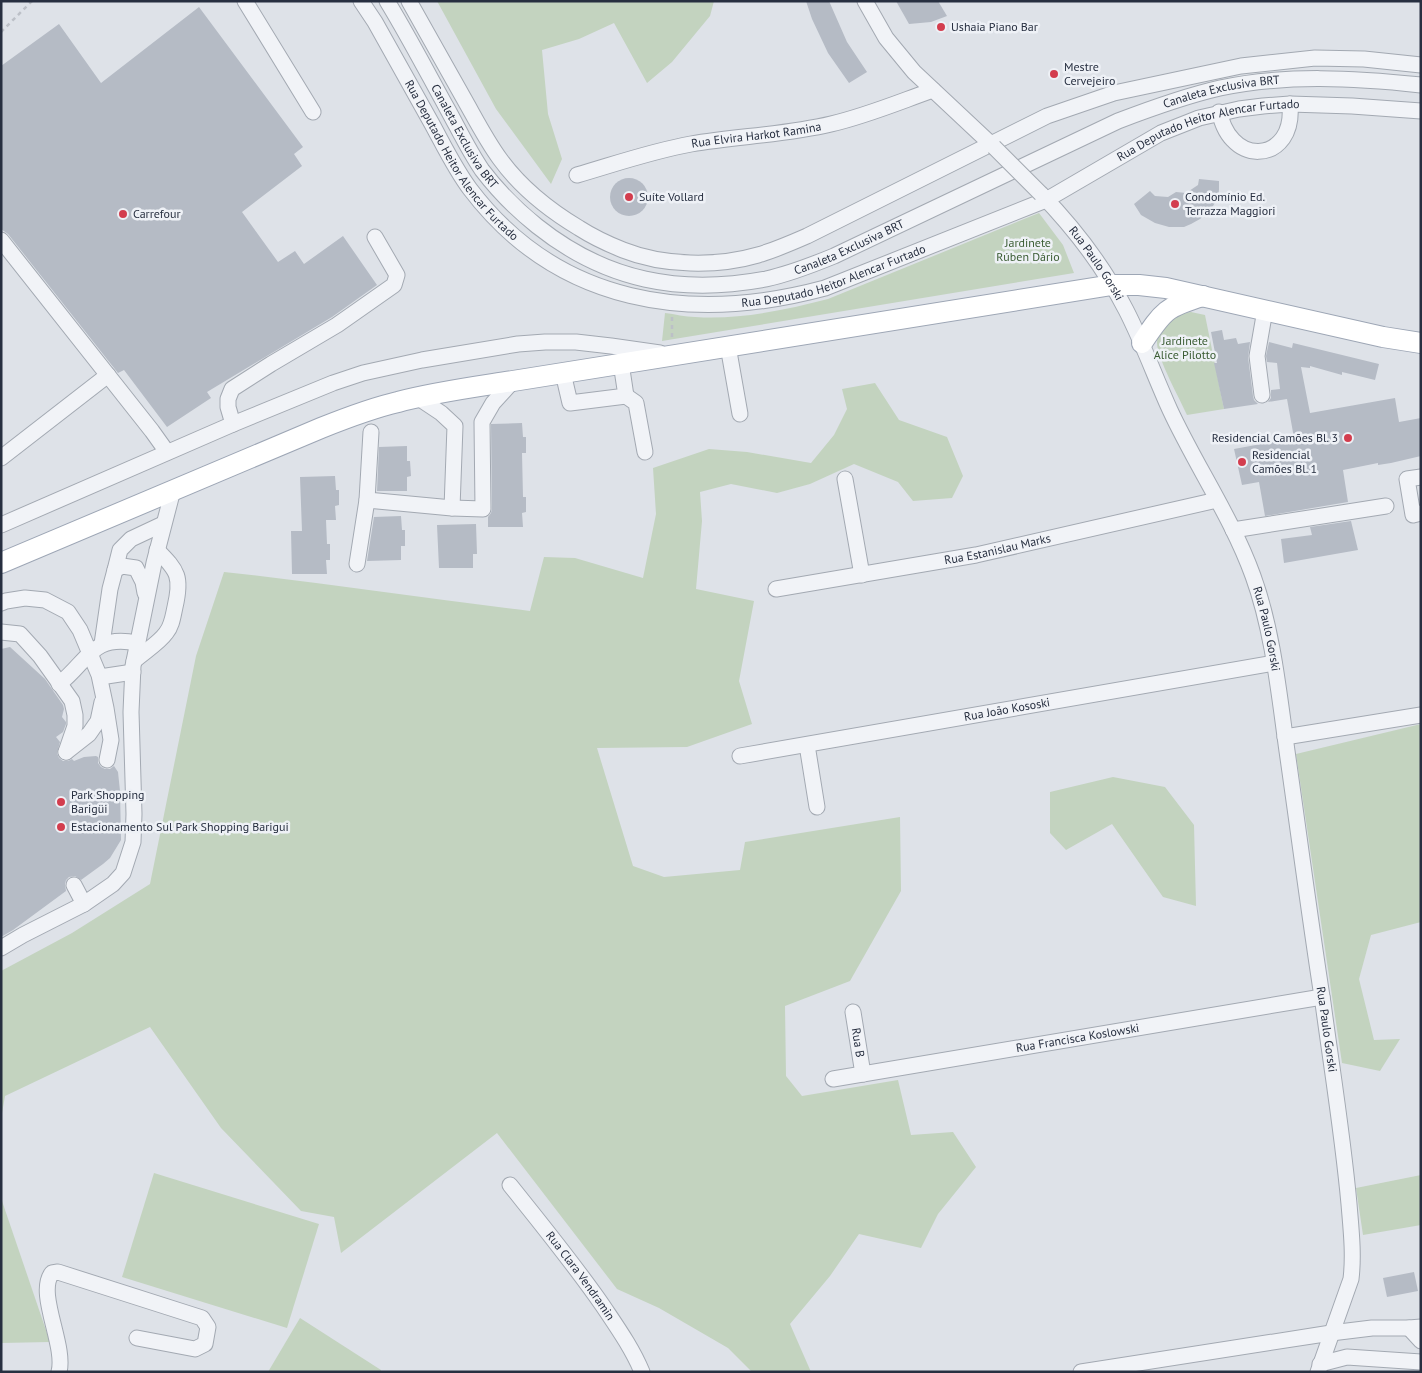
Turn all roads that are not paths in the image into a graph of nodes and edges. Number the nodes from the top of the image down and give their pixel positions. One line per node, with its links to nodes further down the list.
1 (245, 1): 11 (street)
2 (361, 1): 15 (street, Rua Deputado Heitor Alencar Furtado)
3 (387, 1): 7 (street, Canaleta Exclusiva BRT)
4 (409, 1): 13 (street)
5 (865, 1): 8 (street, Rua Paulo Gorski)
6 (1421, 65): 13 (street)
7 (1421, 85)
8 (933, 90): 13 (street, Rua Paulo Gorski); 14 (street, Rua Elvira Harkot Ramina)
9 (1290, 104): 10 (street, Rua Deputado Heitor Alencar Furtado); 12 (street, Rua Deputado Heitor Alencar Furtado); 12 (street)
10 (1421, 111)
11 (313, 112)
12 (1219, 112): 15 (street, Rua Deputado Heitor Alencar Furtado)
13 (992, 145): 15 (street, Rua Paulo Gorski, bridge)
14 (577, 175)
15 (1043, 197): 18 (street, Rua Paulo Gorski)
16 (375, 237): 34 (street)
17 (1, 240): 27 (street)
18 (1112, 285): 19 (main road); 21 (street, Rua Paulo Gorski); 23 (main road)
19 (1203, 296): 20 (main road); 21 (main road)
20 (1265, 310): 22 (main road); 29 (street)
21 (1142, 343): 44 (street, Rua Paulo Gorski)
22 (1421, 343)
23 (728, 346): 24 (main road); 32 (street)
24 (672, 355): 25 (main road); 34 (street)
25 (621, 364): 26 (main road); 30 (street)
26 (563, 373): 28 (main road); 30 (street)
27 (108, 375): 37 (street); 39 (street)
28 (513, 380): 31 (main road); 33 (street)
29 (1262, 394)
30 (626, 396): 38 (street)
31 (417, 397): 35 (street); 42 (main road)
32 (740, 414)
33 (482, 422): 35 (street); 46 (street)
34 (233, 424): 37 (street)
35 (455, 426): 46 (street)
36 (371, 432): 43 (street)
37 (167, 452): 49 (street)
38 (645, 452)
39 (1, 458)
40 (1421, 477): 47 (street)
41 (845, 479): 55 (street)
42 (173, 490): 48 (street); 52 (main road)
43 (367, 500): 46 (street); 53 (street)
44 (1217, 500): 50 (street, Rua Paulo Gorski); 55 (street, Rua Estanislau Marks)
45 (1386, 506): 50 (street)
46 (452, 508)
47 (1421, 513)
48 (163, 524): 51 (street); 54 (street)
49 (1, 525)
50 (1232, 530): 62 (street, Rua Paulo Gorski)
51 (157, 550): 57 (street); 63 (street)
52 (1, 563)
53 (357, 564)
54 (115, 570): 57 (street); 61 (street)
55 (862, 575): 56 (street, Rua Estanislau Marks)
56 (776, 589)
57 (146, 600): 60 (street)
58 (1, 603): 61 (street)
59 (1, 632): 65 (street)
60 (137, 643): 61 (street); 63 (street)
61 (96, 648): 64 (street); 65 (street)
62 (1274, 663): 68 (street, Rua Paulo Gorski); 69 (street, Rua João Kososki)
63 (134, 666): 64 (street); 73 (street)
64 (100, 677): 66 (street)
65 (60, 684): 66 (street)
66 (104, 694): 71 (street)
67 (1421, 715): 68 (street)
68 (1285, 737): 78 (street, Rua Paulo Gorski)
69 (807, 745): 70 (street, Rua João Kososki); 72 (street)
70 (740, 756)
71 (107, 760)
72 (817, 807)
73 (134, 814): 74 (street); 76 (street)
74 (121, 840)
75 (74, 885): 76 (street)
76 (84, 904): 77 (street)
77 (1, 948)
78 (1322, 997): 80 (street, Rua Francisca Koslowski); 84 (street, Rua Paulo Gorski)
79 (853, 1012): 80 (street, Rua B)
80 (863, 1074): 81 (street, Rua Francisca Koslowski)
81 (833, 1079)
82 (510, 1185): 90 (street, Rua Clara Vendramin)
83 (1415, 1328): 84 (street); 86 (street)
84 (1331, 1333): 88 (street, Rua Paulo Gorski); 91 (street)
85 (138, 1338): 89 (street)
86 (1421, 1342)
87 (1421, 1362): 88 (street)
88 (1319, 1368)
89 (59, 1372)
90 (642, 1372)
91 (1082, 1372)

